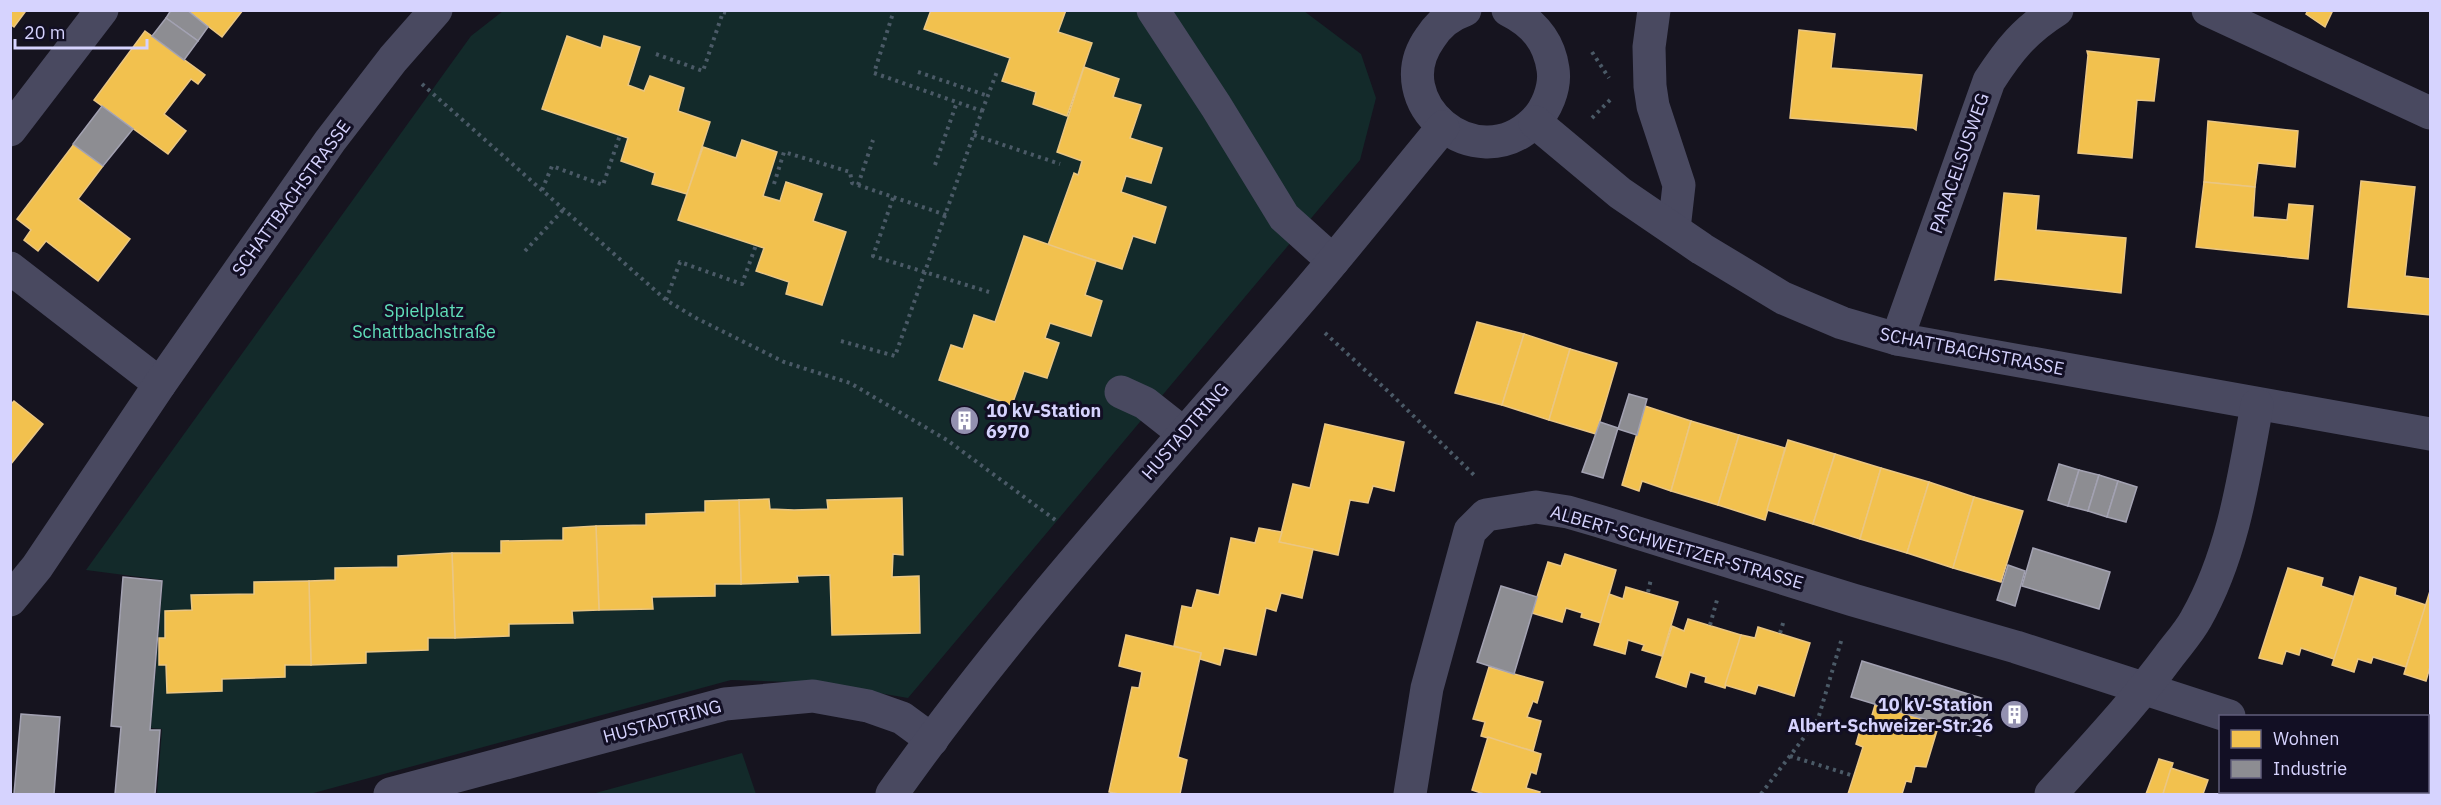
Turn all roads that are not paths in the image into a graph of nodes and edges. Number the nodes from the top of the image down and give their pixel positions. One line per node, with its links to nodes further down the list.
1 (102, 10): 13 (street)
2 (1153, 10): 15 (street)
3 (1465, 10): 9 (street)
4 (1654, 10): 14 (street)
5 (2057, 10): 17 (street, PARACELSUSWEG)
6 (2208, 10): 10 (street)
7 (430, 12): 18 (street, SCHATTBACHSTRASSE)
8 (1531, 16): 11 (street)
9 (1426, 20): 12 (street)
10 (2430, 113)
11 (1535, 122): 12 (street); 14 (street, SCHATTBACHSTRASSE)
12 (1443, 127): 15 (street, HUSTADTRING)
13 (10, 130)
14 (1674, 230): 17 (street, SCHATTBACHSTRASSE)
15 (1333, 261): 21 (street, HUSTADTRING)
16 (10, 268): 18 (street)
17 (1897, 339): 20 (street, SCHATTBACHSTRASSE)
18 (159, 384): 23 (street, SCHATTBACHSTRASSE)
19 (1121, 392): 21 (street)
20 (2257, 405): 22 (street, SCHATTBACHSTRASSE); 24 (street)
21 (1183, 433): 26 (street, HUSTADTRING)
22 (2430, 434)
23 (10, 600)
24 (2146, 688): 25 (street, ALBERT-SCHWEITZER-STRASSE); 29 (street, ALBERT-SCHWEITZER-STRASSE); 30 (street)
25 (2223, 715)
26 (932, 740): 27 (street, HUSTADTRING); 28 (street, HUSTADTRING)
27 (390, 795)
28 (892, 795)
29 (1410, 795)
30 (2051, 795)

